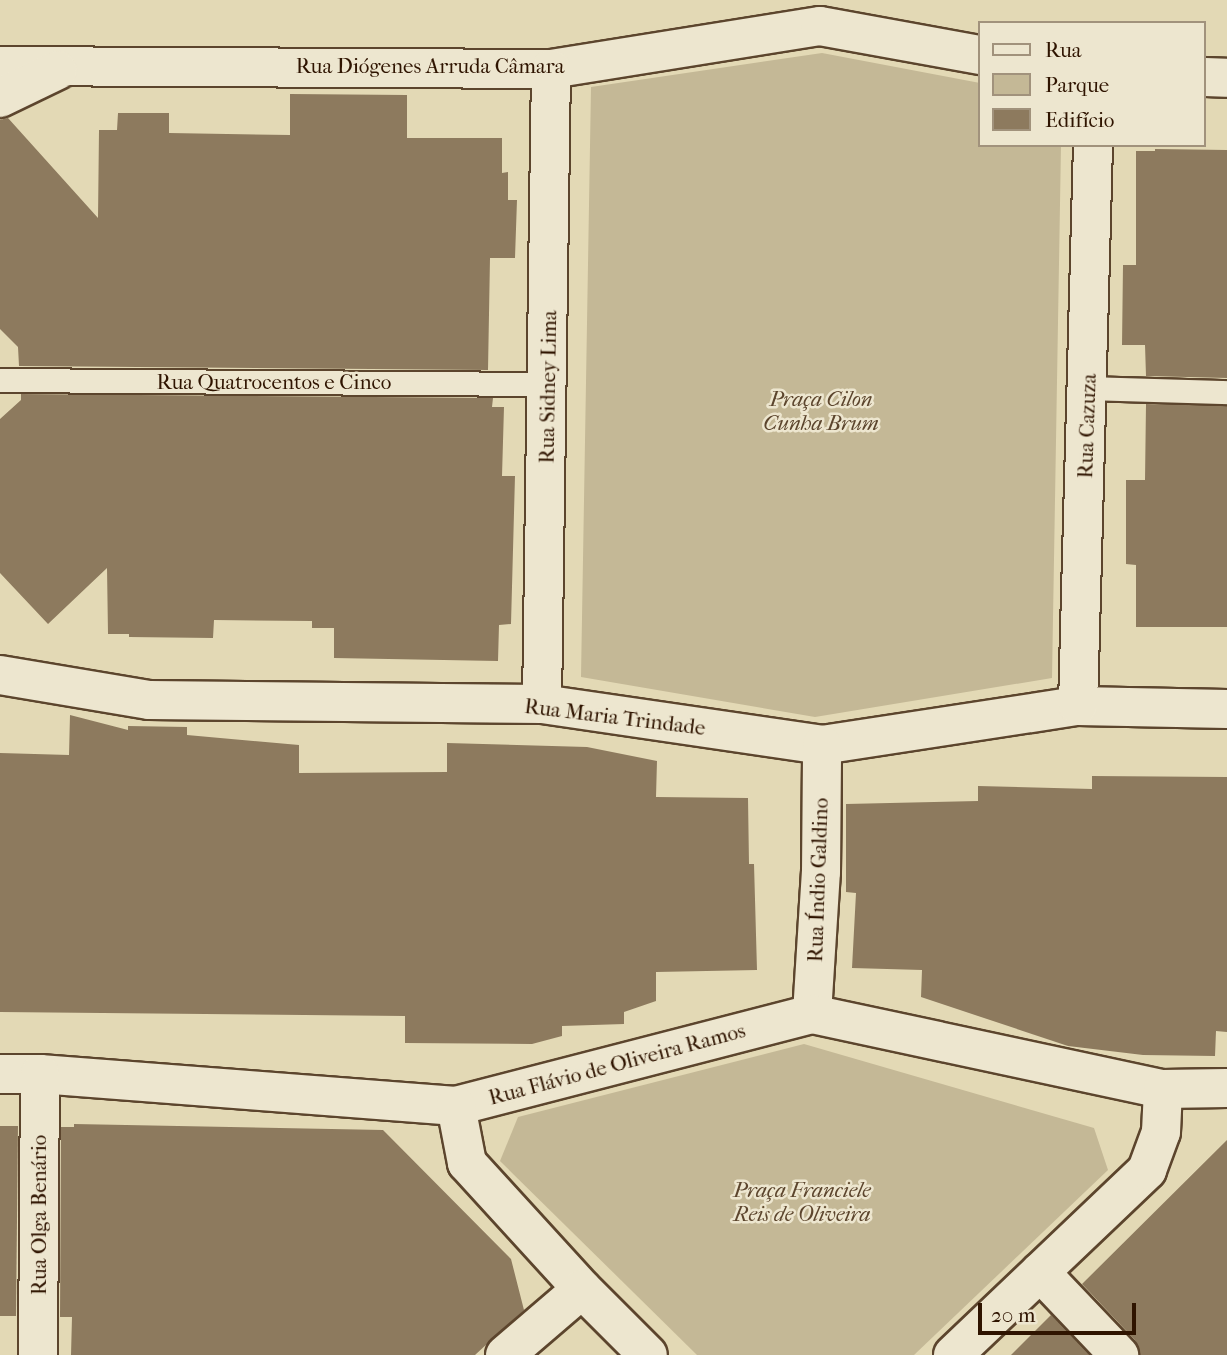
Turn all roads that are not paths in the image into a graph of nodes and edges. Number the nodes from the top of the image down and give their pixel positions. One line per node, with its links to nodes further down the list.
1 (820, 13): 2 (street, Rua Diógenes Arruda Câmara); 5 (street, Rua Diógenes Arruda Câmara)
2 (978, 54)
3 (0, 66): 4 (street, Rua Diógenes Arruda Câmara)
4 (66, 66): 5 (street, Rua Diógenes Arruda Câmara); 8 (street)
5 (551, 69): 11 (street, Rua Sidney Lima)
6 (1206, 77): 7 (street)
7 (1227, 78)
8 (0, 98)
9 (1093, 147): 12 (street, Rua Cazuza)
10 (0, 380): 11 (lane, Rua Quatrocentos e Cinco)
11 (549, 384): 15 (street, Rua Sidney Lima)
12 (1089, 388): 13 (lane); 16 (street, Rua Cazuza)
13 (1227, 392)
14 (0, 675): 15 (street, Rua Maria Trindade)
15 (542, 704): 18 (street, Rua Maria Trindade)
16 (1078, 706): 17 (street, Rua Maria Trindade); 18 (street, Rua Maria Trindade)
17 (1227, 709)
18 (822, 745): 19 (street, Rua Índio Galdino)
19 (812, 1014): 23 (street, Rua Flávio de Oliveira Ramos); 24 (street, Rua Flávio de Oliveira Ramos)
20 (0, 1074): 21 (street, Rua Flávio de Oliveira Ramos)
21 (40, 1074): 24 (street, Rua Flávio de Oliveira Ramos); 27 (street, Rua Olga Benário)
22 (1227, 1088): 23 (street, Rua Flávio de Oliveira Ramos)
23 (1163, 1089): 25 (street)
24 (456, 1106): 26 (street)
25 (1040, 1272): 30 (street); 31 (street)
26 (582, 1289): 28 (street); 29 (street)
27 (38, 1355)
28 (505, 1355)
29 (649, 1355)
30 (953, 1355)
31 (1119, 1355)

